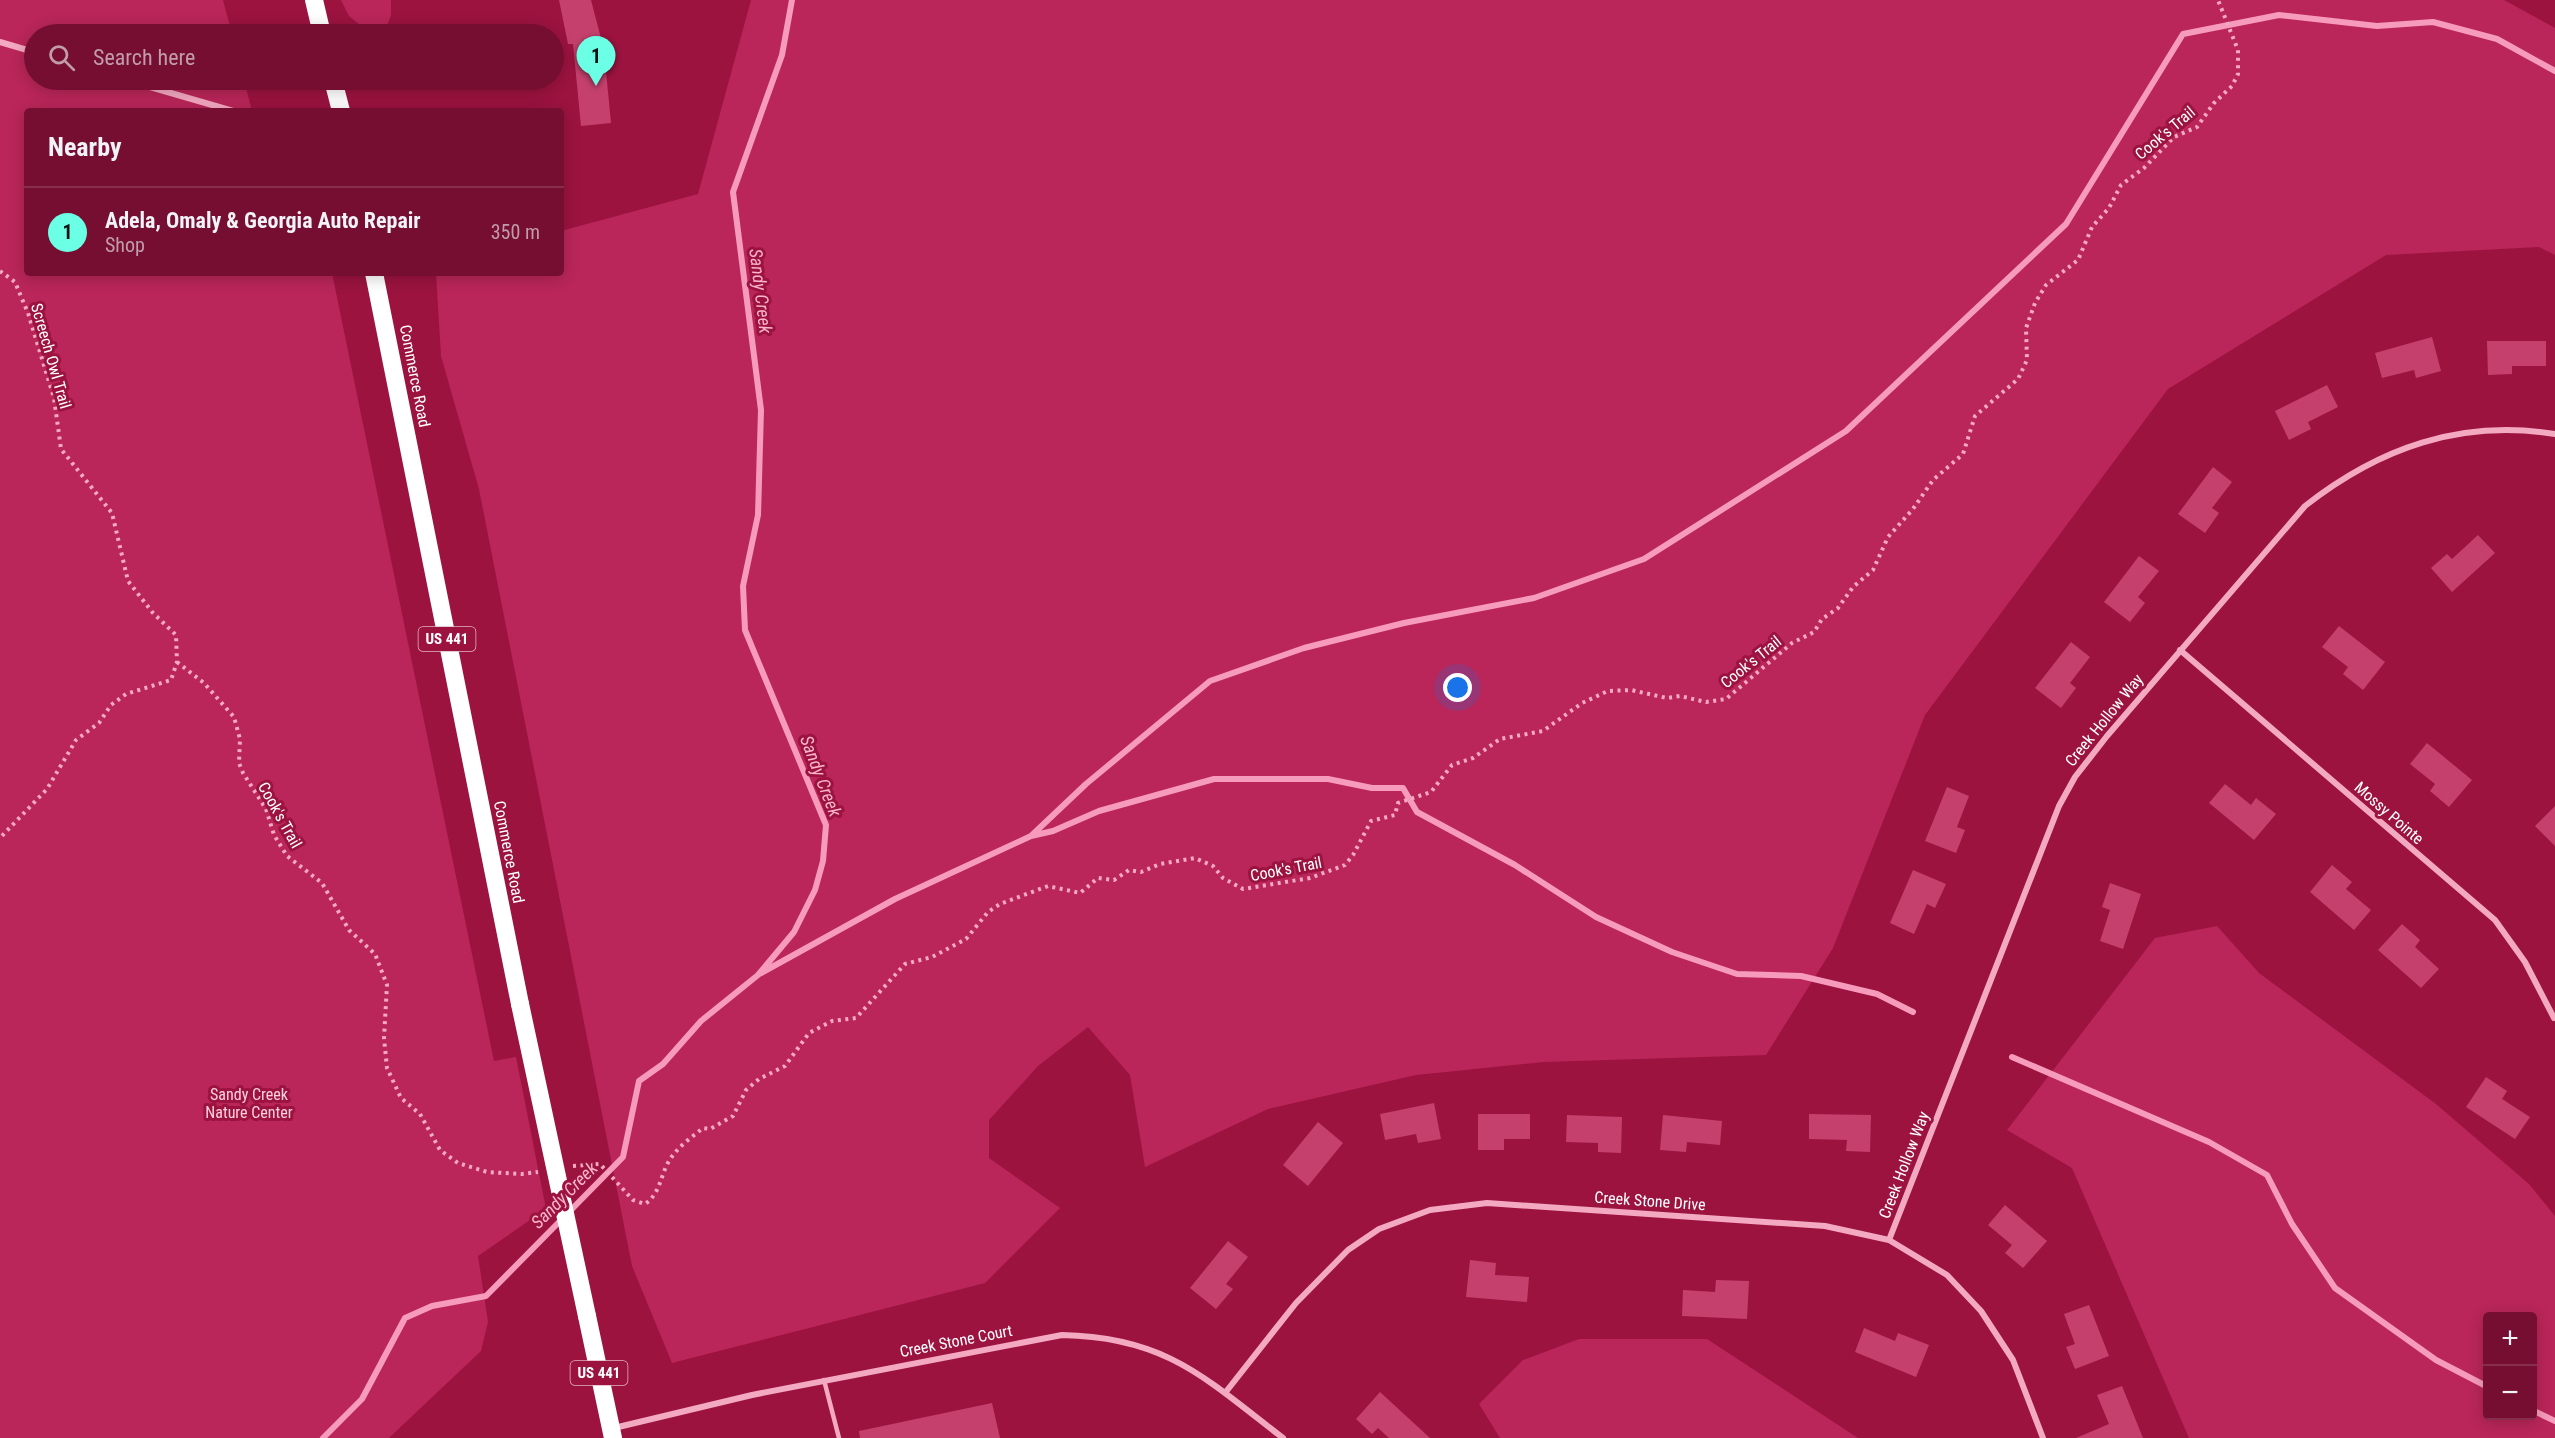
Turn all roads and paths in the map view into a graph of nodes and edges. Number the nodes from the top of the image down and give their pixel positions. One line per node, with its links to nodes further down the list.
1 (314, 0): 3 (highway)
2 (2218, 0): 17 (path, Cook's Trail)
3 (320, 24)
4 (0, 42): 5 (street)
5 (24, 49)
6 (160, 90): 8 (street)
7 (336, 90): 9 (highway)
8 (222, 108)
9 (340, 108)
10 (0, 271): 14 (path, Screech Owl Trail)
11 (375, 276): 22 (highway, Commerce Road / US 441, bridge)
12 (2555, 434): 13 (street, Creek Hollow Way)
13 (2180, 650): 16 (street, Mossy Pointe); 19 (street, Creek Hollow Way)
14 (177, 662): 15 (path); 18 (path, Cook's Trail)
15 (0, 838)
16 (2554, 1018)
17 (567, 1167)
18 (545, 1171)
19 (1889, 1240): 21 (street, Creek Stone Drive); 25 (street, Creek Stone Drive)
20 (824, 1380): 21 (street, Creek Stone Court); 22 (street, Creek Stone Court); 23 (lane)
21 (1225, 1393): 24 (street, Creek Stone Court)
22 (612, 1433)
23 (839, 1438)
24 (1283, 1438)
25 (2043, 1438)

